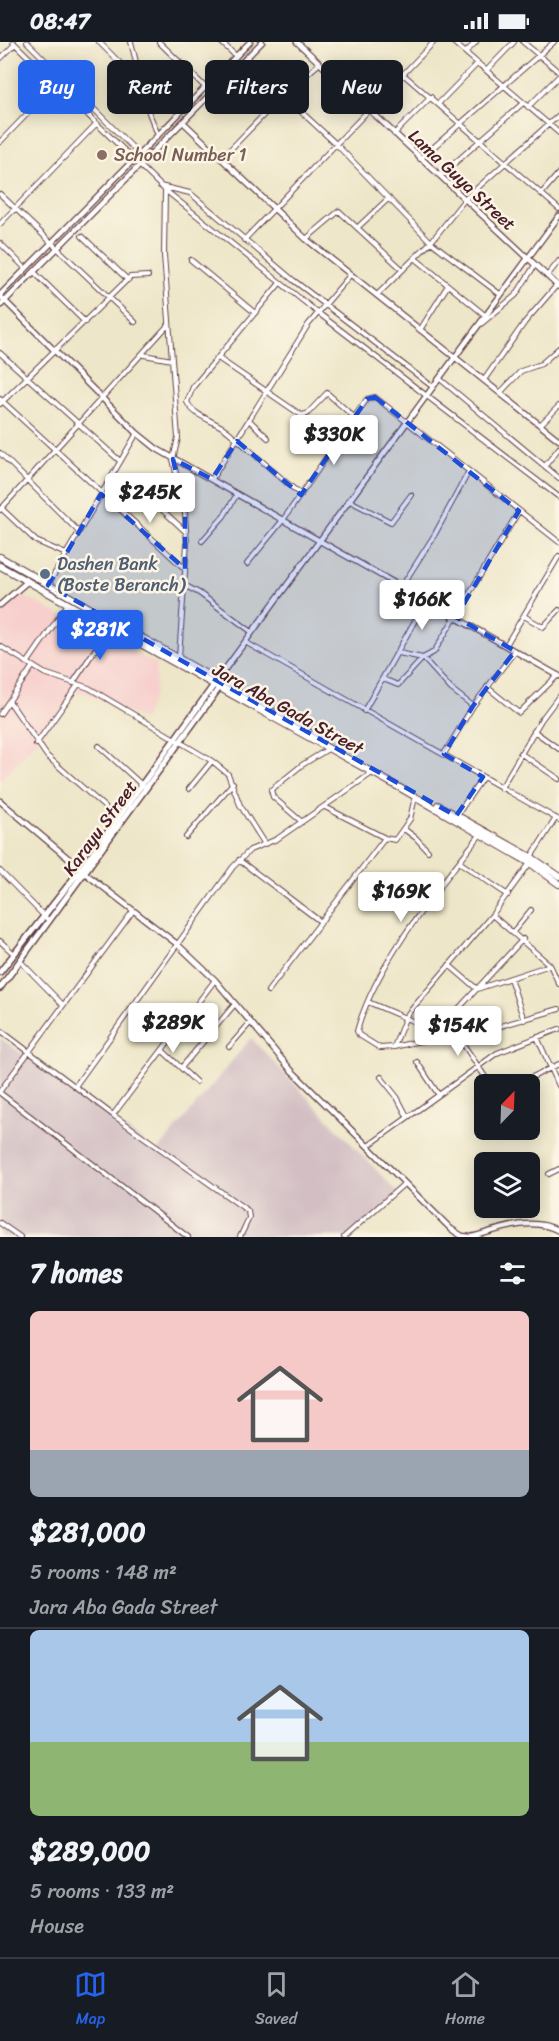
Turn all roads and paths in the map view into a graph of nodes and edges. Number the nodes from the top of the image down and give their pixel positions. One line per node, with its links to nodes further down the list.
1 (27, 42): 54 (street)
2 (99, 42): 21 (street)
3 (131, 42): 22 (street)
4 (159, 42): 31 (street)
5 (221, 42): 17 (street)
6 (250, 42): 17 (street)
7 (262, 42): 44 (street)
8 (297, 42): 24 (street, Lama Guya Street)
9 (434, 42): 29 (street)
10 (453, 42): 16 (street)
11 (476, 42): 16 (street)
12 (514, 42): 26 (street)
13 (523, 42): 18 (street)
14 (554, 42): 18 (street)
15 (14, 43): 19 (street); 20 (street)
16 (466, 52): 25 (street)
17 (236, 56): 23 (street)
18 (540, 56): 28 (street); 30 (street)
19 (0, 59)
20 (31, 60)
21 (117, 60)
22 (135, 60)
23 (232, 60)
24 (320, 63): 27 (street)
25 (478, 63): 26 (street); 34 (street)
26 (487, 70): 30 (street)
27 (309, 73)
28 (559, 74): 35 (street)
29 (404, 75): 32 (street)
30 (505, 86): 33 (street); 46 (street)
31 (205, 87): 49 (street)
32 (431, 97): 34 (street); 50 (street)
33 (523, 103): 35 (street); 51 (street)
34 (438, 104): 46 (street)
35 (528, 107): 47 (street)
36 (27, 114): 52 (street)
37 (86, 114): 45 (street)
38 (149, 114): 49 (street)
39 (265, 114): 55 (street)
40 (304, 114): 53 (street)
41 (364, 114): 53 (street)
42 (370, 114): 50 (street, Lama Guya Street)
43 (559, 115): 47 (street)
44 (183, 122): 55 (street); 57 (street)
45 (96, 124): 58 (street); 69 (street)
46 (460, 124): 51 (street); 56 (street)
47 (550, 125): 48 (street); 59 (street)
48 (559, 133)
49 (158, 135): 54 (street)
50 (394, 135): 56 (street, Lama Guya Street)
51 (479, 140): 59 (street); 62 (street)
52 (0, 142)
53 (336, 144): 67 (street); 71 (street)
54 (139, 154): 57 (street); 58 (street)
55 (221, 159): 71 (street)
56 (420, 159): 62 (street, Lama Guya Street)
57 (145, 160): 60 (street)
58 (133, 161): 60 (street); 80 (street)
59 (507, 162): 65 (street); 68 (street)
60 (139, 166): 63 (street); 81 (street)
61 (559, 173): 65 (street)
62 (440, 176): 68 (street, Lama Guya Street)
63 (160, 186): 64 (street); 77 (street)
64 (165, 190): 94 (street); 109 (street)
65 (542, 193): 70 (street)
66 (0, 194): 69 (street)
67 (389, 198): 74 (street); 78 (street)
68 (465, 199): 78 (street); 82 (street, Lama Guya Street)
69 (15, 208): 73 (street); 80 (street)
70 (559, 208)
71 (272, 210): 76 (street); 77 (street)
72 (559, 216): 82 (street)
73 (0, 224)
74 (357, 228): 76 (street); 88 (street)
75 (81, 236): 93 (street)
76 (306, 239): 90 (street)
77 (244, 240): 102 (street)
78 (431, 242): 83 (street); 97 (street)
79 (0, 243): 87 (street)
80 (52, 243): 81 (street); 87 (street)
81 (57, 248): 89 (street); 100 (street)
82 (526, 258): 86 (street, Lama Guya Street); 97 (street)
83 (416, 259): 88 (street); 95 (street)
84 (191, 260): 105 (street)
85 (559, 261): 92 (street)
86 (535, 265): 92 (street, Lama Guya Street); 110 (street)
87 (26, 269): 98 (street)
88 (403, 270): 99 (street)
89 (34, 272): 101 (street); 108 (street)
90 (351, 274): 99 (street); 102 (street)
91 (148, 276): 93 (street)
92 (547, 276): 96 (street, Lama Guya Street)
93 (128, 280): 100 (street)
94 (280, 283): 104 (street); 105 (street)
95 (448, 285): 106 (street); 111 (street)
96 (558, 286): 121 (street)
97 (501, 295): 106 (street)
98 (0, 296): 101 (street)
99 (377, 296): 111 (street)
100 (109, 298): 107 (street); 108 (street)
101 (5, 301): 103 (street); 113 (street)
102 (324, 304): 104 (street); 122 (street)
103 (0, 306)
104 (317, 312): 123 (street); 125 (street)
105 (255, 313): 117 (street)
106 (486, 316): 110 (street)
107 (135, 321)
108 (85, 322): 113 (street)
109 (169, 324): 115 (street); 118 (street)
110 (478, 326): 116 (street)
111 (420, 330): 116 (street)
112 (559, 348): 124 (street)
113 (56, 351): 119 (street); 126 (street)
114 (0, 353): 119 (street)
115 (143, 355): 118 (street); 126 (street)
116 (456, 357): 120 (street); 121 (street)
117 (218, 358): 123 (street); 137 (street)
118 (172, 360): 141 (street)
119 (26, 378): 127 (street); 132 (street)
120 (440, 379): 122 (street); 143 (street)
121 (484, 380): 124 (street)
122 (434, 387): 125 (street)
123 (268, 392): 129 (street); 130 (street)
124 (500, 393): 133 (street)
125 (428, 396): 131 (street); 152 (street)
126 (103, 398): 132 (street); 134 (street)
127 (1, 401): 139 (street)
128 (559, 406): 133 (street)
129 (354, 417): 131 (street); 150 (street)
130 (250, 422): 135 (street); 137 (street)
131 (406, 422): 144 (street); 153 (street)
132 (78, 425): 139 (street); 142 (street)
133 (540, 425): 136 (street)
134 (136, 433): 141 (street); 142 (street)
135 (268, 438)
136 (559, 440)
137 (237, 441): 146 (street); 150 (street)
138 (559, 448): 143 (street)
139 (54, 451): 147 (street); 149 (street)
140 (0, 453): 147 (street)
141 (174, 460): 146 (street); 159 (street)
142 (120, 461): 149 (street)
143 (545, 466): 145 (street)
144 (469, 471): 156 (street); 171 (street)
145 (559, 478)
146 (212, 479): 148 (street)
147 (28, 480): 155 (street); 158 (street)
148 (238, 493): 157 (street); 160 (street)
149 (101, 494): 158 (street); 167 (street)
150 (301, 495): 157 (street)
151 (411, 495): 153 (street)
152 (559, 497)
153 (348, 500): 161 (street)
154 (158, 506): 159 (street)
155 (0, 509): 163 (street)
156 (519, 511): 162 (street); 177 (street)
157 (283, 520): 161 (street); 166 (street)
158 (79, 532): 163 (street)
159 (186, 533): 167 (street)
160 (202, 541)
161 (318, 541): 171 (street); 179 (street)
162 (559, 542)
163 (66, 554): 169 (street)
164 (559, 556): 176 (street)
165 (1, 559): 168 (main road, Jara Aba Gada Street); 169 (main road, Jara Aba Gada Street)
166 (247, 564)
167 (185, 569): 170 (street)
168 (28, 581): 173 (main road, Jara Aba Gada Street); 174 (street)
169 (48, 585): 186 (main road, Jara Aba Gada Street)
170 (184, 585): 179 (street); 186 (street)
171 (402, 586): 172 (street)
172 (426, 600): 177 (street); 184 (street)
173 (68, 604): 178 (main road, Jara Aba Gada Street); 187 (street)
174 (0, 605)
175 (559, 610): 176 (street)
176 (524, 616): 182 (street)
177 (456, 617): 182 (street); 185 (street)
178 (110, 627): 191 (street); 192 (main road, Jara Aba Gada Street)
179 (252, 632): 180 (street)
180 (244, 642): 192 (street); 197 (street)
181 (0, 645): 187 (street)
182 (506, 645): 183 (street)
183 (516, 651): 189 (street); 193 (street)
184 (398, 653): 185 (street); 190 (street)
185 (423, 658): 190 (street); 196 (street)
186 (178, 659): 192 (main road, Jara Aba Gada Street)
187 (28, 662): 188 (street)
188 (33, 666): 191 (street); 195 (street)
189 (559, 675): 193 (street)
190 (383, 679): 197 (street)
191 (75, 684): 200 (street); 202 (street)
192 (218, 684): 200 (main road, Karayu Street); 201 (main road, Karayu Street); 204 (main road, Jara Aba Gada Street); 219 (main road, Jara Aba Gada Street)
193 (487, 687): 196 (street)
194 (559, 696): 199 (street)
195 (9, 701): 198 (street); 202 (street)
196 (473, 706): 207 (street)
197 (364, 711): 207 (street)
198 (0, 714)
199 (534, 731): 205 (street); 206 (street)
200 (174, 739): 201 (street); 213 (main road, Karayu Street)
201 (180, 743): 208 (street); 213 (main road, Karayu Street)
202 (36, 744): 220 (street)
203 (99, 746): 213 (street)
204 (329, 748): 209 (main road, Jara Aba Gada Street); 222 (street)
205 (559, 749)
206 (520, 753): 211 (street); 214 (street)
207 (444, 754): 210 (street)
208 (212, 761): 212 (street); 215 (street)
209 (373, 773): 216 (main road, Jara Aba Gada Street); 218 (street)
210 (483, 777): 214 (street); 219 (street)
211 (559, 779)
212 (234, 783): 225 (street); 227 (street)
213 (144, 788): 220 (main road, Karayu Street); 233 (main road, Karayu Street)
214 (501, 788): 221 (street)
215 (189, 789)
216 (415, 797): 223 (street); 224 (main road, Jara Aba Gada Street)
217 (0, 801): 233 (street)
218 (325, 807): 222 (street); 226 (street)
219 (456, 816): 229 (main road, Jara Aba Gada Street)
220 (117, 819): 233 (main road, Karayu Street)
221 (557, 819): 229 (street)
222 (302, 822): 227 (street)
223 (404, 829): 226 (street); 228 (street)
224 (480, 835): 229 (main road, Jara Aba Gada Street); 231 (street)
225 (186, 837)
226 (385, 838): 242 (street)
227 (264, 843): 230 (street)
228 (429, 851)
229 (531, 860): 234 (main road, Jara Aba Gada Street); 235 (main road, Jara Aba Gada Street); 236 (street)
230 (239, 861): 242 (street); 246 (street)
231 (459, 862): 236 (street); 258 (street)
232 (0, 871): 239 (street)
233 (83, 871): 238 (street); 239 (main road, Karayu Street); 241 (main road, Karayu Street)
234 (559, 876)
235 (559, 884)
236 (508, 895): 240 (street)
237 (531, 910): 243 (street)
238 (134, 911): 246 (street); 260 (street)
239 (44, 915): 241 (street); 247 (main road, Karayu Street)
240 (492, 915): 243 (street); 249 (street)
241 (49, 921): 248 (main road, Karayu Street)
242 (321, 922): 257 (street)
243 (513, 932): 244 (street)
244 (523, 939): 250 (street); 256 (street)
245 (0, 941): 247 (street)
246 (177, 944): 253 (street); 284 (street)
247 (13, 954): 251 (main road, Karayu Street)
248 (19, 961): 255 (main road, Karayu Street); 260 (street)
249 (449, 965): 256 (street); 262 (street)
250 (550, 965): 252 (street); 254 (street)
251 (0, 972)
252 (510, 978): 256 (street); 263 (street)
253 (215, 980): 259 (street); 273 (street)
254 (559, 984)
255 (0, 988)
256 (477, 989): 267 (street)
257 (268, 991)
258 (368, 1002): 262 (street); 272 (street)
259 (235, 1004): 264 (street); 278 (street)
260 (63, 1005): 274 (street)
261 (559, 1010): 263 (street)
262 (406, 1016): 267 (street); 272 (street)
263 (524, 1020): 269 (street)
264 (250, 1023): 271 (street); 290 (street)
265 (559, 1029): 270 (street)
266 (0, 1030): 274 (street)
267 (437, 1032): 268 (street)
268 (446, 1035): 269 (street); 272 (street)
269 (457, 1035): 279 (street)
270 (537, 1037): 277 (street); 279 (street)
271 (229, 1047)
272 (394, 1047)
273 (162, 1050): 278 (street); 288 (street)
274 (30, 1051): 284 (street); 286 (street)
275 (417, 1062): 287 (street)
276 (559, 1064): 277 (street)
277 (551, 1067): 281 (street); 285 (street)
278 (181, 1068): 283 (street)
279 (477, 1068): 280 (street); 287 (street)
280 (482, 1074)
281 (537, 1074)
282 (381, 1077): 289 (street)
283 (196, 1082)
284 (76, 1085): 288 (street)
285 (559, 1086)
286 (0, 1092): 297 (street)
287 (438, 1094): 289 (street)
288 (113, 1115): 298 (street)
289 (407, 1117): 290 (street)
290 (368, 1146): 293 (street)
291 (559, 1169): 292 (street)
292 (549, 1174)
293 (405, 1183): 299 (street); 300 (street)
294 (0, 1222): 296 (street)
295 (559, 1231): 300 (street)
296 (20, 1237)
297 (188, 1237)
298 (240, 1237)
299 (345, 1237)
300 (471, 1237)

